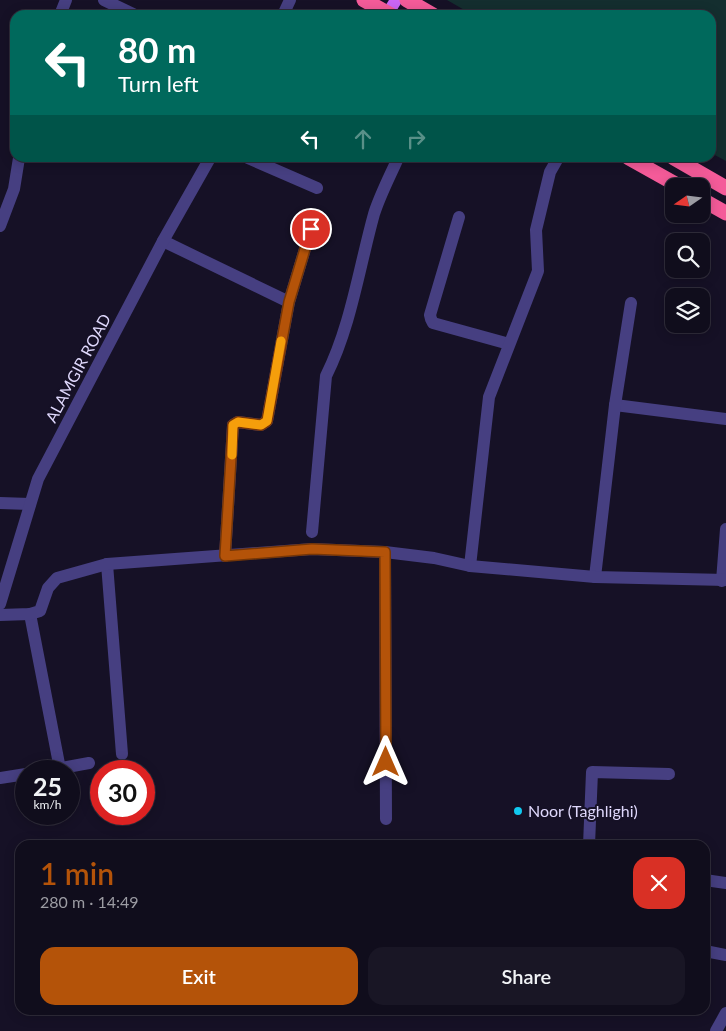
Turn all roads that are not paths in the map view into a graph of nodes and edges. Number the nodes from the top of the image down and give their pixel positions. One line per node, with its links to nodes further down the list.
1 (104, 0): 4 (street)
2 (366, 0): 5 (highway)
3 (407, 0): 6 (highway)
4 (125, 10)
5 (382, 10)
6 (424, 10)
7 (18, 162): 20 (street)
8 (208, 162): 22 (street, ALAMGIR ROAD)
9 (257, 162): 15 (street)
10 (396, 162): 31 (street)
11 (556, 162): 25 (street)
12 (636, 162): 14 (highway)
13 (681, 162): 16 (highway)
14 (665, 178)
15 (317, 188)
16 (726, 188)
17 (710, 204): 18 (highway)
18 (726, 213)
19 (459, 217): 25 (street)
20 (0, 226)
21 (311, 229): 23 (street)
22 (163, 241): 23 (street); 29 (street, ALAMGIR ROAD)
23 (289, 302): 33 (street)
24 (631, 303): 26 (street)
25 (509, 344): 35 (street)
26 (615, 405): 27 (street); 36 (street)
27 (726, 419)
28 (0, 502): 29 (street)
29 (30, 504): 38 (street, ALAMGIR ROAD)
30 (726, 529): 37 (street)
31 (312, 532)
32 (385, 552): 33 (street); 35 (street); 48 (street)
33 (225, 556): 34 (street)
34 (108, 564): 39 (street); 41 (street)
35 (470, 566): 36 (street)
36 (595, 577): 37 (street)
37 (724, 580)
38 (0, 604)
39 (30, 614): 40 (street); 42 (street)
40 (0, 615)
41 (122, 754)
42 (58, 760)
43 (89, 763): 44 (street)
44 (80, 765)
45 (669, 774): 49 (street)
46 (15, 776): 47 (street)
47 (0, 778)
48 (386, 819)
49 (589, 840)
50 (710, 881): 51 (street)
51 (726, 883)
52 (710, 952): 53 (street)
53 (726, 956)
54 (726, 1013): 55 (street)
55 (716, 1031)

